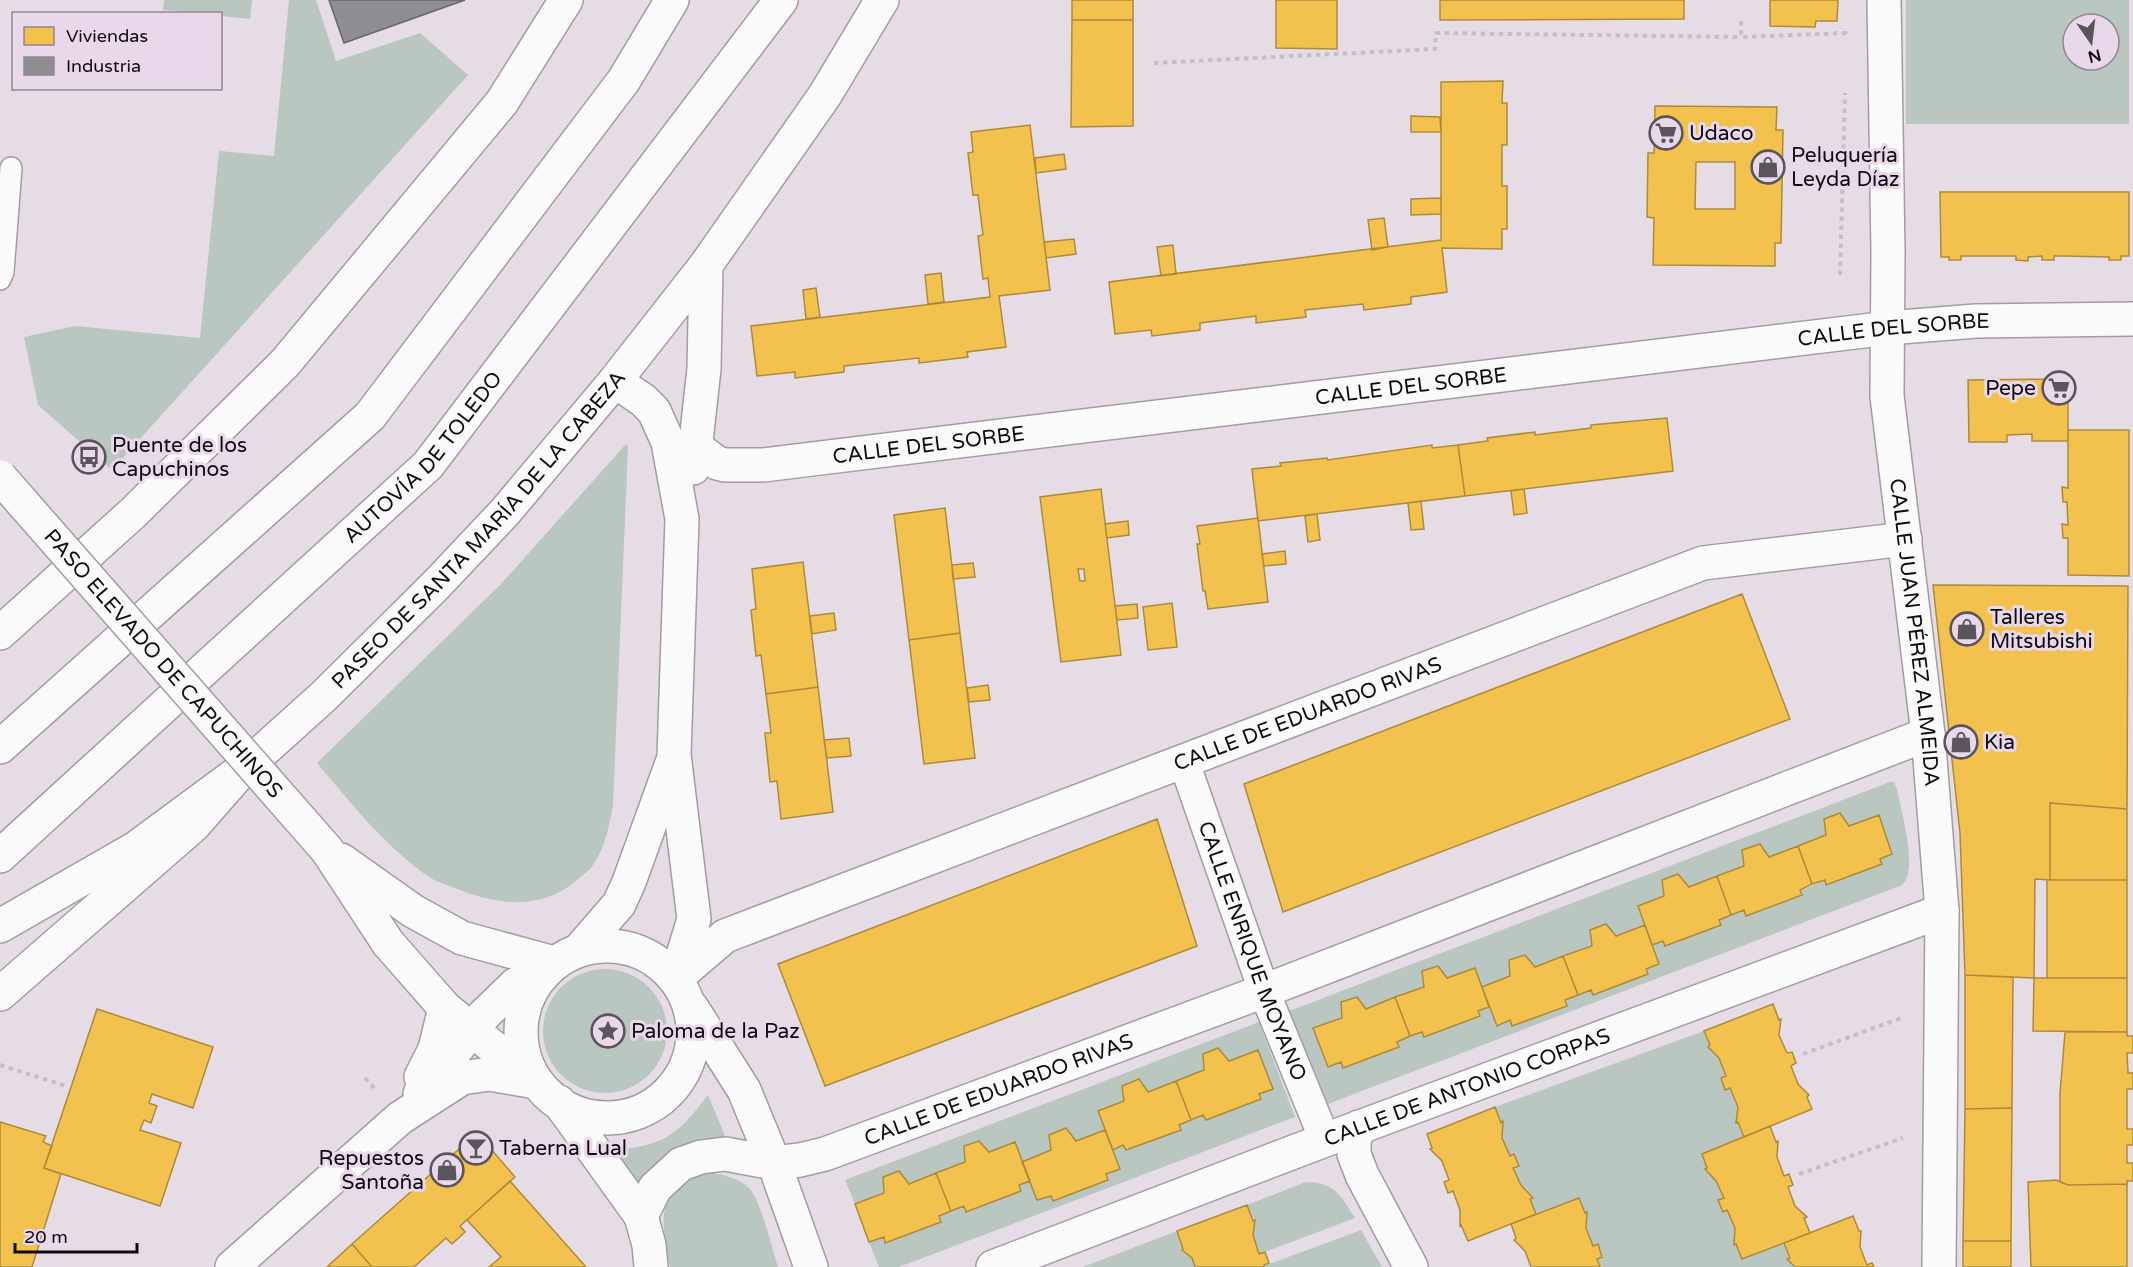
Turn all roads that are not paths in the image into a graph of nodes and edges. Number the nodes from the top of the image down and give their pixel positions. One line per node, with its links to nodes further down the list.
1 (566, 0): 16 (main road)
2 (672, 0): 18 (main road)
3 (782, 0): 23 (main road, AUTOVÍA DE TOLEDO)
4 (882, 0): 7 (main road, PASEO DE SANTA MARÍA DE LA CABEZA)
5 (1884, 0): 10 (main road, CALLE JUAN PÉREZ ALMEIDA)
6 (11, 168): 8 (lane)
7 (706, 265): 11 (main road, PASEO DE SANTA MARÍA DE LA CABEZA); 12 (main road)
8 (0, 279)
9 (2133, 319): 10 (main road, CALLE DEL SORBE)
10 (1888, 328): 12 (main road, CALLE DEL SORBE); 15 (main road, CALLE JUAN PÉREZ ALMEIDA)
11 (615, 381): 14 (main road); 21 (main road, PASEO DE SANTA MARÍA DE LA CABEZA)
12 (697, 448): 14 (main road)
13 (0, 477): 22 (main road, PASO ELEVADO DE CAPUCHINOS, bridge)
14 (682, 519): 19 (main road)
15 (1905, 539): 17 (main road, CALLE JUAN PÉREZ ALMEIDA); 20 (main road, CALLE DE EDUARDO RIVAS)
16 (0, 633)
17 (1928, 734): 24 (main road, CALLE JUAN PÉREZ ALMEIDA); 30 (main road, CALLE DE EDUARDO RIVAS)
18 (0, 747)
19 (674, 755): 25 (main road); 28 (main road)
20 (1184, 762): 27 (main road, CALLE DE EDUARDO RIVAS); 30 (street, CALLE ENRIQUE MOYANO)
21 (243, 769): 26 (main road); 31 (main road, PASEO DE SANTA MARÍA DE LA CABEZA)
22 (327, 850): 28 (main road, PASO ELEVADO DE CAPUCHINOS); 32 (main road, PASO ELEVADO DE CAPUCHINOS)
23 (0, 856)
24 (1942, 911): 36 (main road, CALLE DE ANTONIO CORPAS); 45 (main road, CALLE JUAN PÉREZ ALMEIDA)
25 (694, 919): 27 (main road); 29 (main road)
26 (0, 926)
27 (725, 936): 29 (main road, CALLE DE EDUARDO RIVAS)
28 (567, 956): 29 (main road); 33 (main road); 34 (main road)
29 (683, 991): 34 (main road); 38 (main road)
30 (1264, 991): 37 (street, CALLE ENRIQUE MOYANO); 38 (main road, CALLE DE EDUARDO RIVAS)
31 (0, 994)
32 (445, 1008): 33 (main road, PASO ELEVADO DE CAPUCHINOS); 35 (main road)
33 (472, 1030): 34 (main road, PASO ELEVADO DE CAPUCHINOS); 35 (main road)
34 (546, 1090): 35 (main road); 39 (main road)
35 (400, 1118): 40 (main road)
36 (1359, 1127): 37 (main road, CALLE DE ANTONIO CORPAS); 44 (main road)
37 (1325, 1140): 43 (main road, CALLE DE ANTONIO CORPAS)
38 (774, 1163): 39 (main road, CALLE DE EDUARDO RIVAS); 42 (main road)
39 (641, 1216): 41 (main road)
40 (232, 1267)
41 (651, 1267)
42 (811, 1267)
43 (993, 1267)
44 (1412, 1267)
45 (1939, 1267)

